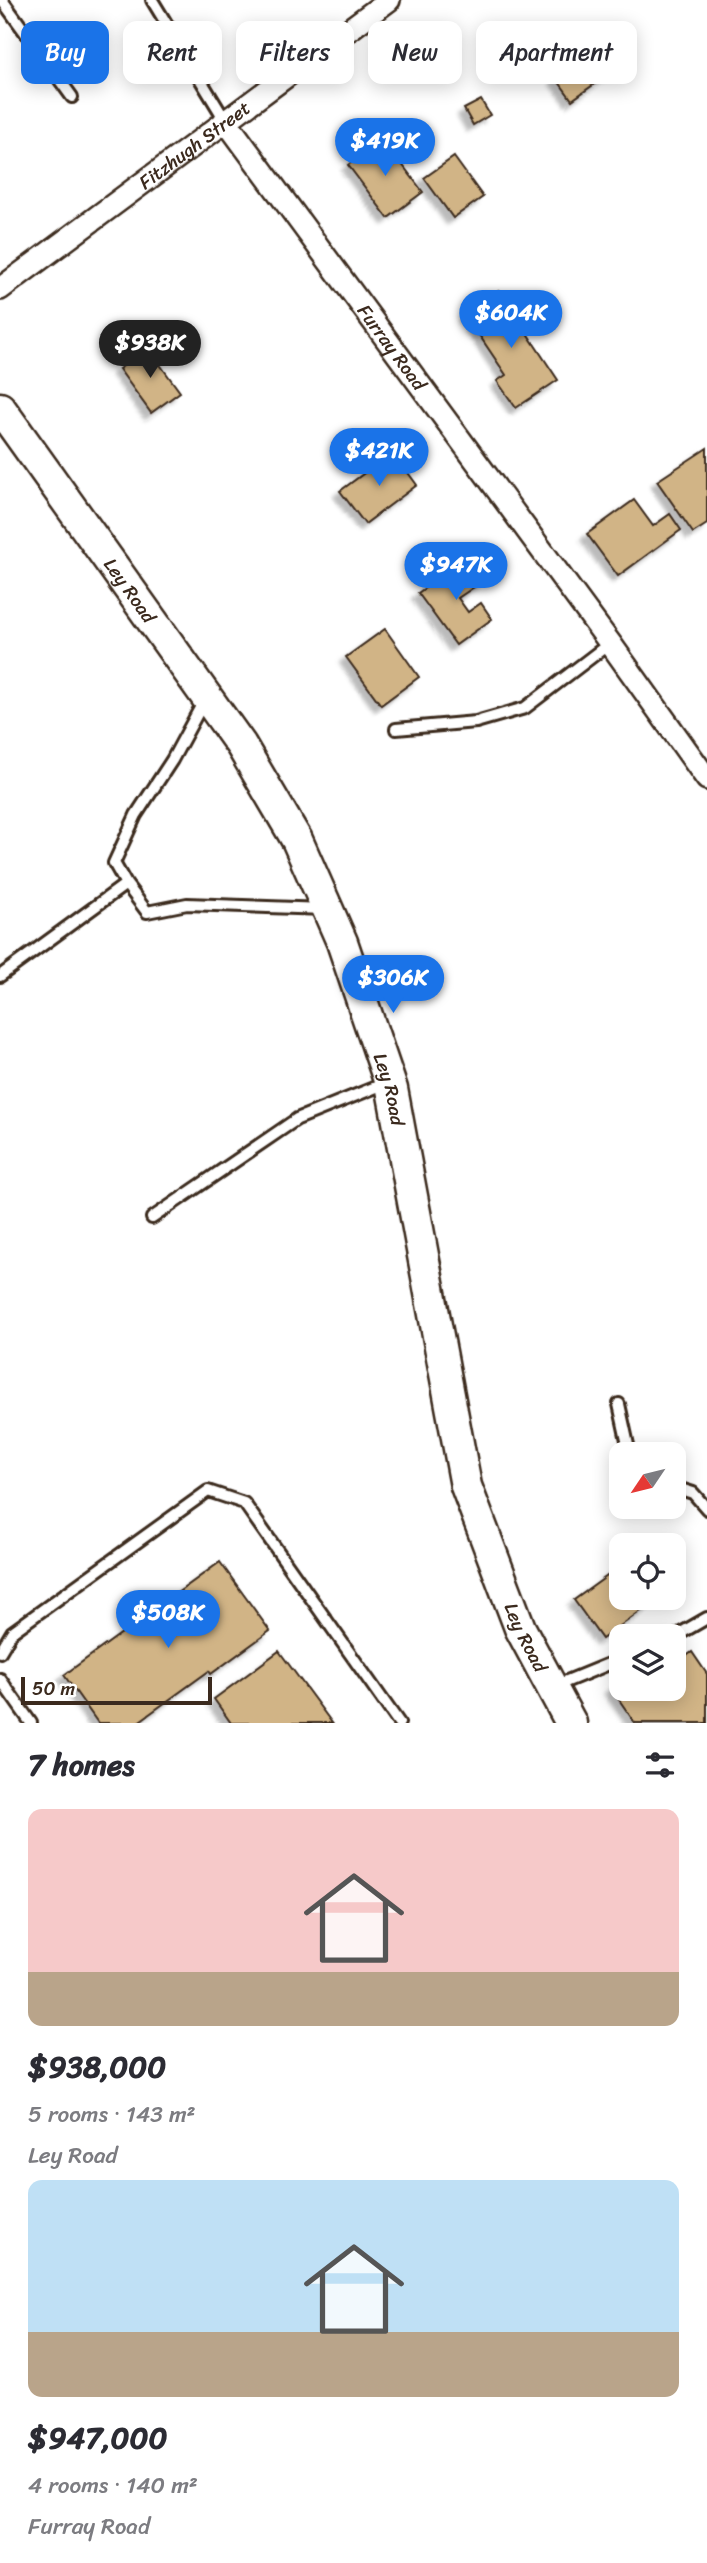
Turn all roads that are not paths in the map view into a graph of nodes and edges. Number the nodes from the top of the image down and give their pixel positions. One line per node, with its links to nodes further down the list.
1 (2, 0): 4 (lane)
2 (152, 0): 5 (lane)
3 (389, 0): 5 (street, Fitzhugh Street)
4 (72, 97)
5 (225, 120): 6 (street, Fitzhugh Street); 8 (street, Furray Road)
6 (0, 289)
7 (0, 408): 9 (main road, Ley Road)
8 (610, 643): 10 (lane); 11 (street, Furray Road)
9 (207, 696): 12 (lane); 13 (main road, Ley Road)
10 (397, 729)
11 (707, 779)
12 (126, 884): 13 (lane); 14 (lane)
13 (328, 910): 15 (main road, Ley Road)
14 (0, 976)
15 (389, 1082): 16 (lane); 26 (main road, Ley Road)
16 (152, 1218)
17 (619, 1404): 18 (lane)
18 (627, 1442)
19 (686, 1491): 20 (lane)
20 (707, 1509)
21 (707, 1618): 22 (lane)
22 (686, 1630)
23 (0, 1652): 28 (lane)
24 (609, 1664): 26 (lane)
25 (0, 1679): 27 (lane)
26 (552, 1688): 29 (main road, Ley Road)
27 (31, 1723)
28 (399, 1723)
29 (571, 1723)

